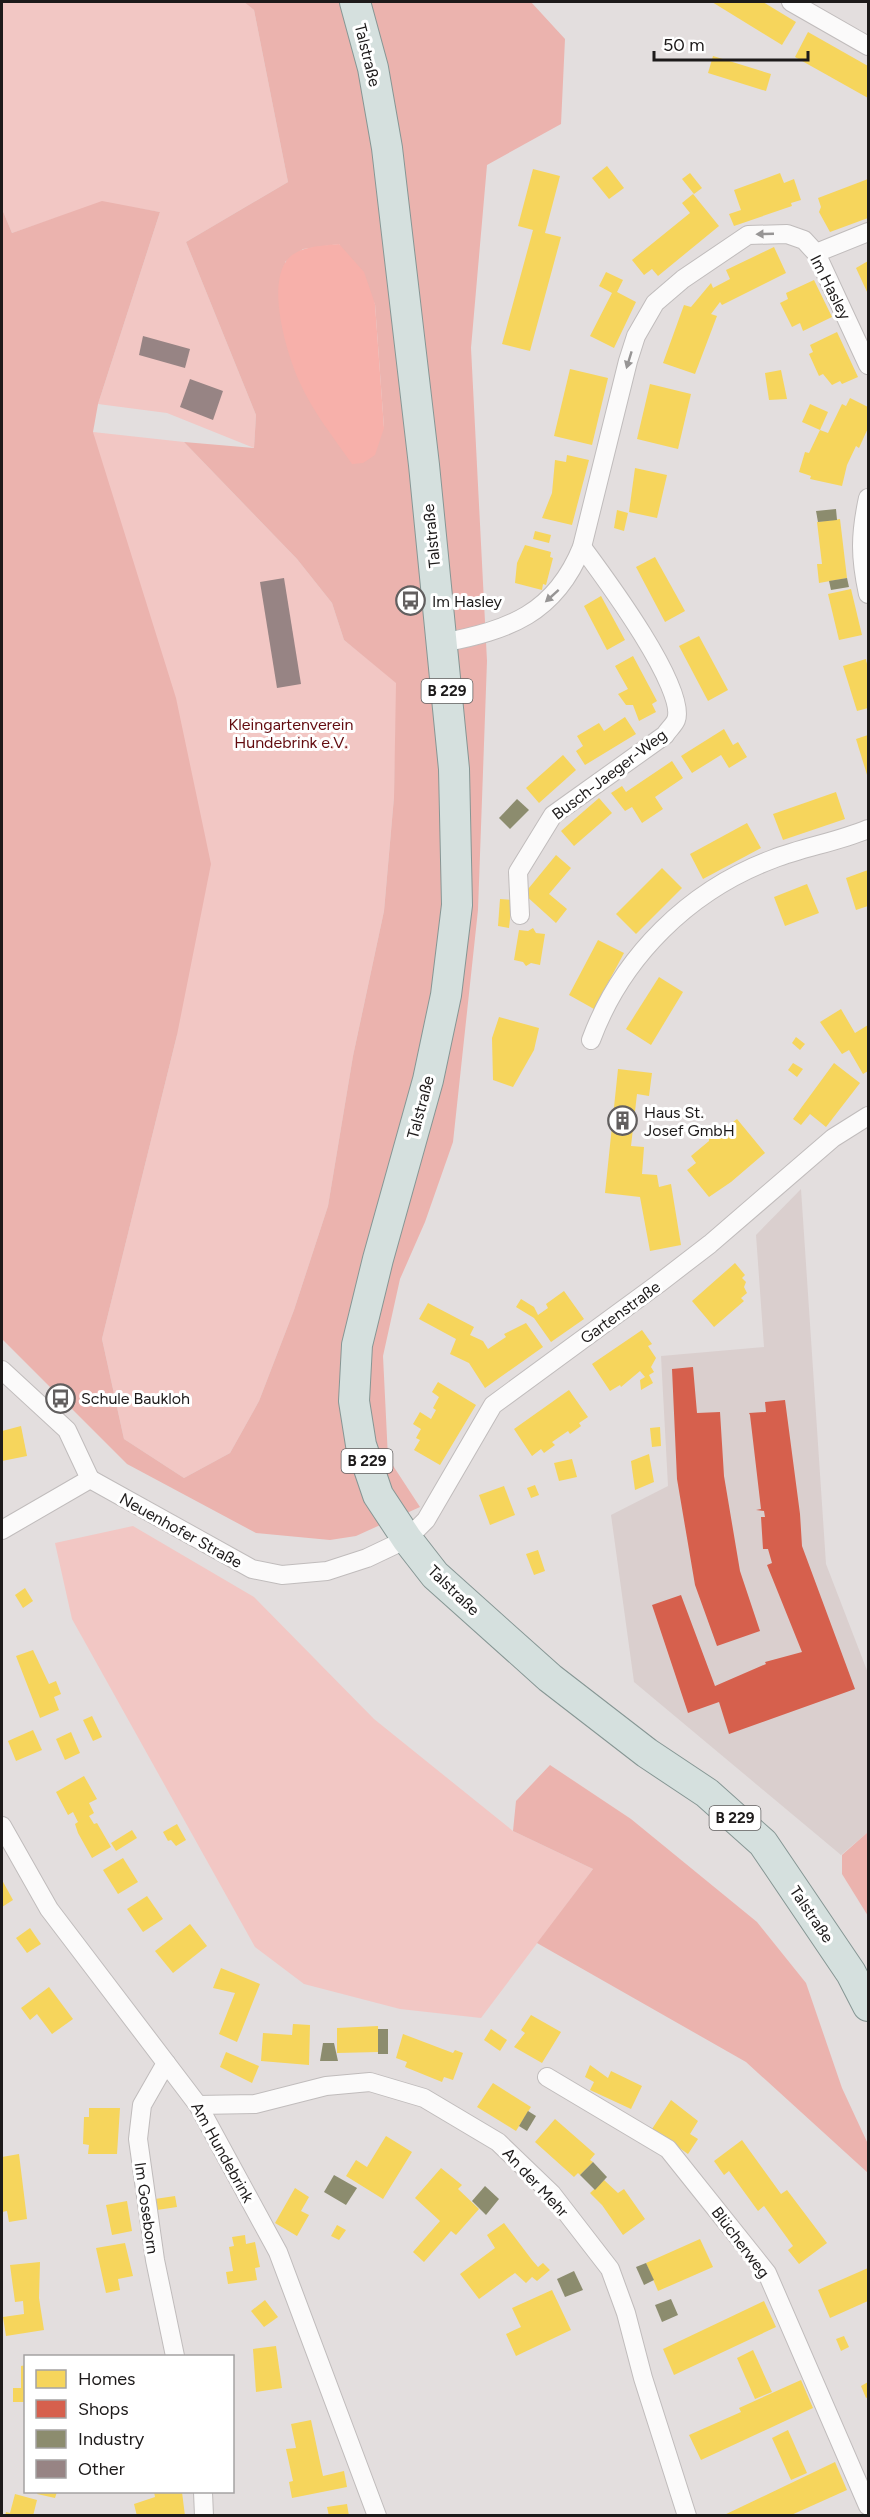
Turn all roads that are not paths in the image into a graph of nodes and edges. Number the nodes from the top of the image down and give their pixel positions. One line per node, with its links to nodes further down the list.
1 (355, 2): 10 (main road, Talstraße / B 229)
2 (791, 2): 3 (street)
3 (868, 46)
4 (868, 232): 5 (street)
5 (816, 254): 6 (street, Im Hasley); 8 (street, Im Hasley, one-way to 8)
6 (868, 365)
7 (868, 498): 9 (street)
8 (582, 547): 10 (street, Im Hasley, one-way to 10); 12 (street, Busch-Jaeger-Weg)
9 (868, 594)
10 (442, 643): 18 (main road, Talstraße / B 229)
11 (868, 829): 13 (street)
12 (520, 915)
13 (591, 1040)
14 (868, 1116): 18 (street, Gartenstraße)
15 (2, 1370): 16 (street)
16 (90, 1479): 17 (street); 18 (street, Neuenhofer Straße)
17 (2, 1530)
18 (407, 1539): 20 (main road, Talstraße / B 229)
19 (2, 1826): 21 (street, Am Hundebrink)
20 (868, 2006)
21 (166, 2063): 23 (street, Am Hundebrink); 24 (street, Im Goseborn)
22 (547, 2077): 26 (street, Blücherweg)
23 (198, 2105): 28 (street, Am Hundebrink); 29 (street, An der Mehr)
24 (176, 2355)
25 (203, 2493): 27 (street)
26 (868, 2506)
27 (204, 2516)
28 (377, 2516)
29 (687, 2516)

